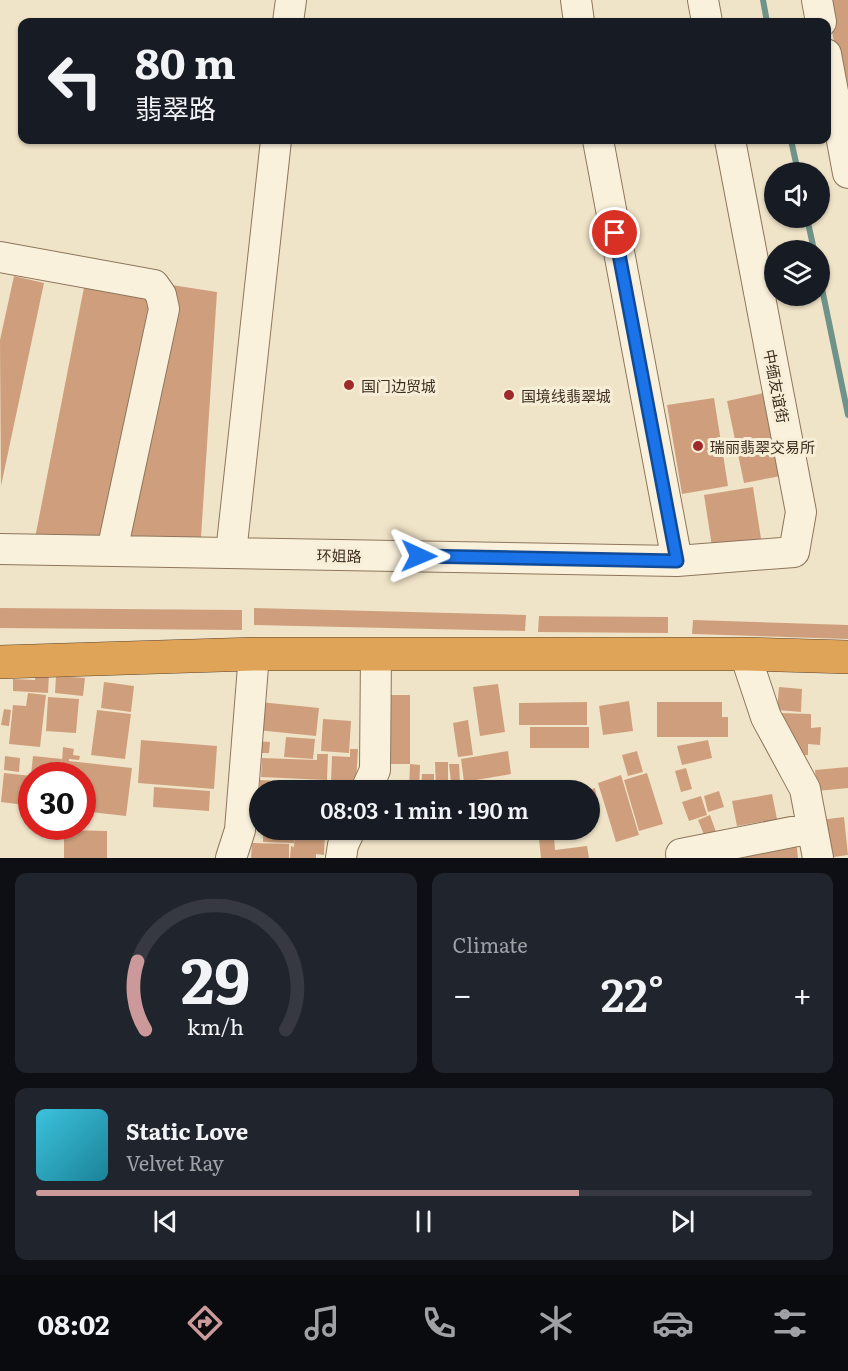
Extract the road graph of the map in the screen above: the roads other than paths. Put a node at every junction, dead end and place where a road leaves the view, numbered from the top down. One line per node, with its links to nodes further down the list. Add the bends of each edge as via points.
1 (291, 0): 5 (street)
2 (576, 0): 6 (street)
3 (703, 0): 7 (street)
4 (817, 0): 8 (street)
5 (289, 18)
6 (578, 18)
7 (707, 18)
8 (820, 18)
9 (831, 69): 10 (street)
10 (842, 103): 14 (street)
11 (276, 144): 18 (street)
12 (599, 144): 19 (street)
13 (731, 144): 19 (street, 中缅友谊街, via 801,512 794,552)
14 (848, 173)
15 (0, 257): 17 (street, via 154,285 161,295 164,309)
16 (0, 549): 17 (street, 环姐路)
17 (112, 551): 18 (street, 环姐路)
18 (231, 553): 19 (street, 环姐路)
19 (677, 561)
20 (254, 654): 21 (highway); 24 (highway); 29 (street, via 240,830)
21 (376, 654): 22 (highway); 25 (street, via 375,770)
22 (745, 654): 23 (highway); 26 (street, via 766,717 806,789)
23 (848, 657)
24 (0, 662)
25 (370, 780)
26 (812, 828): 28 (street); 31 (street)
27 (345, 840): 30 (street)
28 (681, 854)
29 (231, 858)
30 (341, 858)
31 (818, 858)

